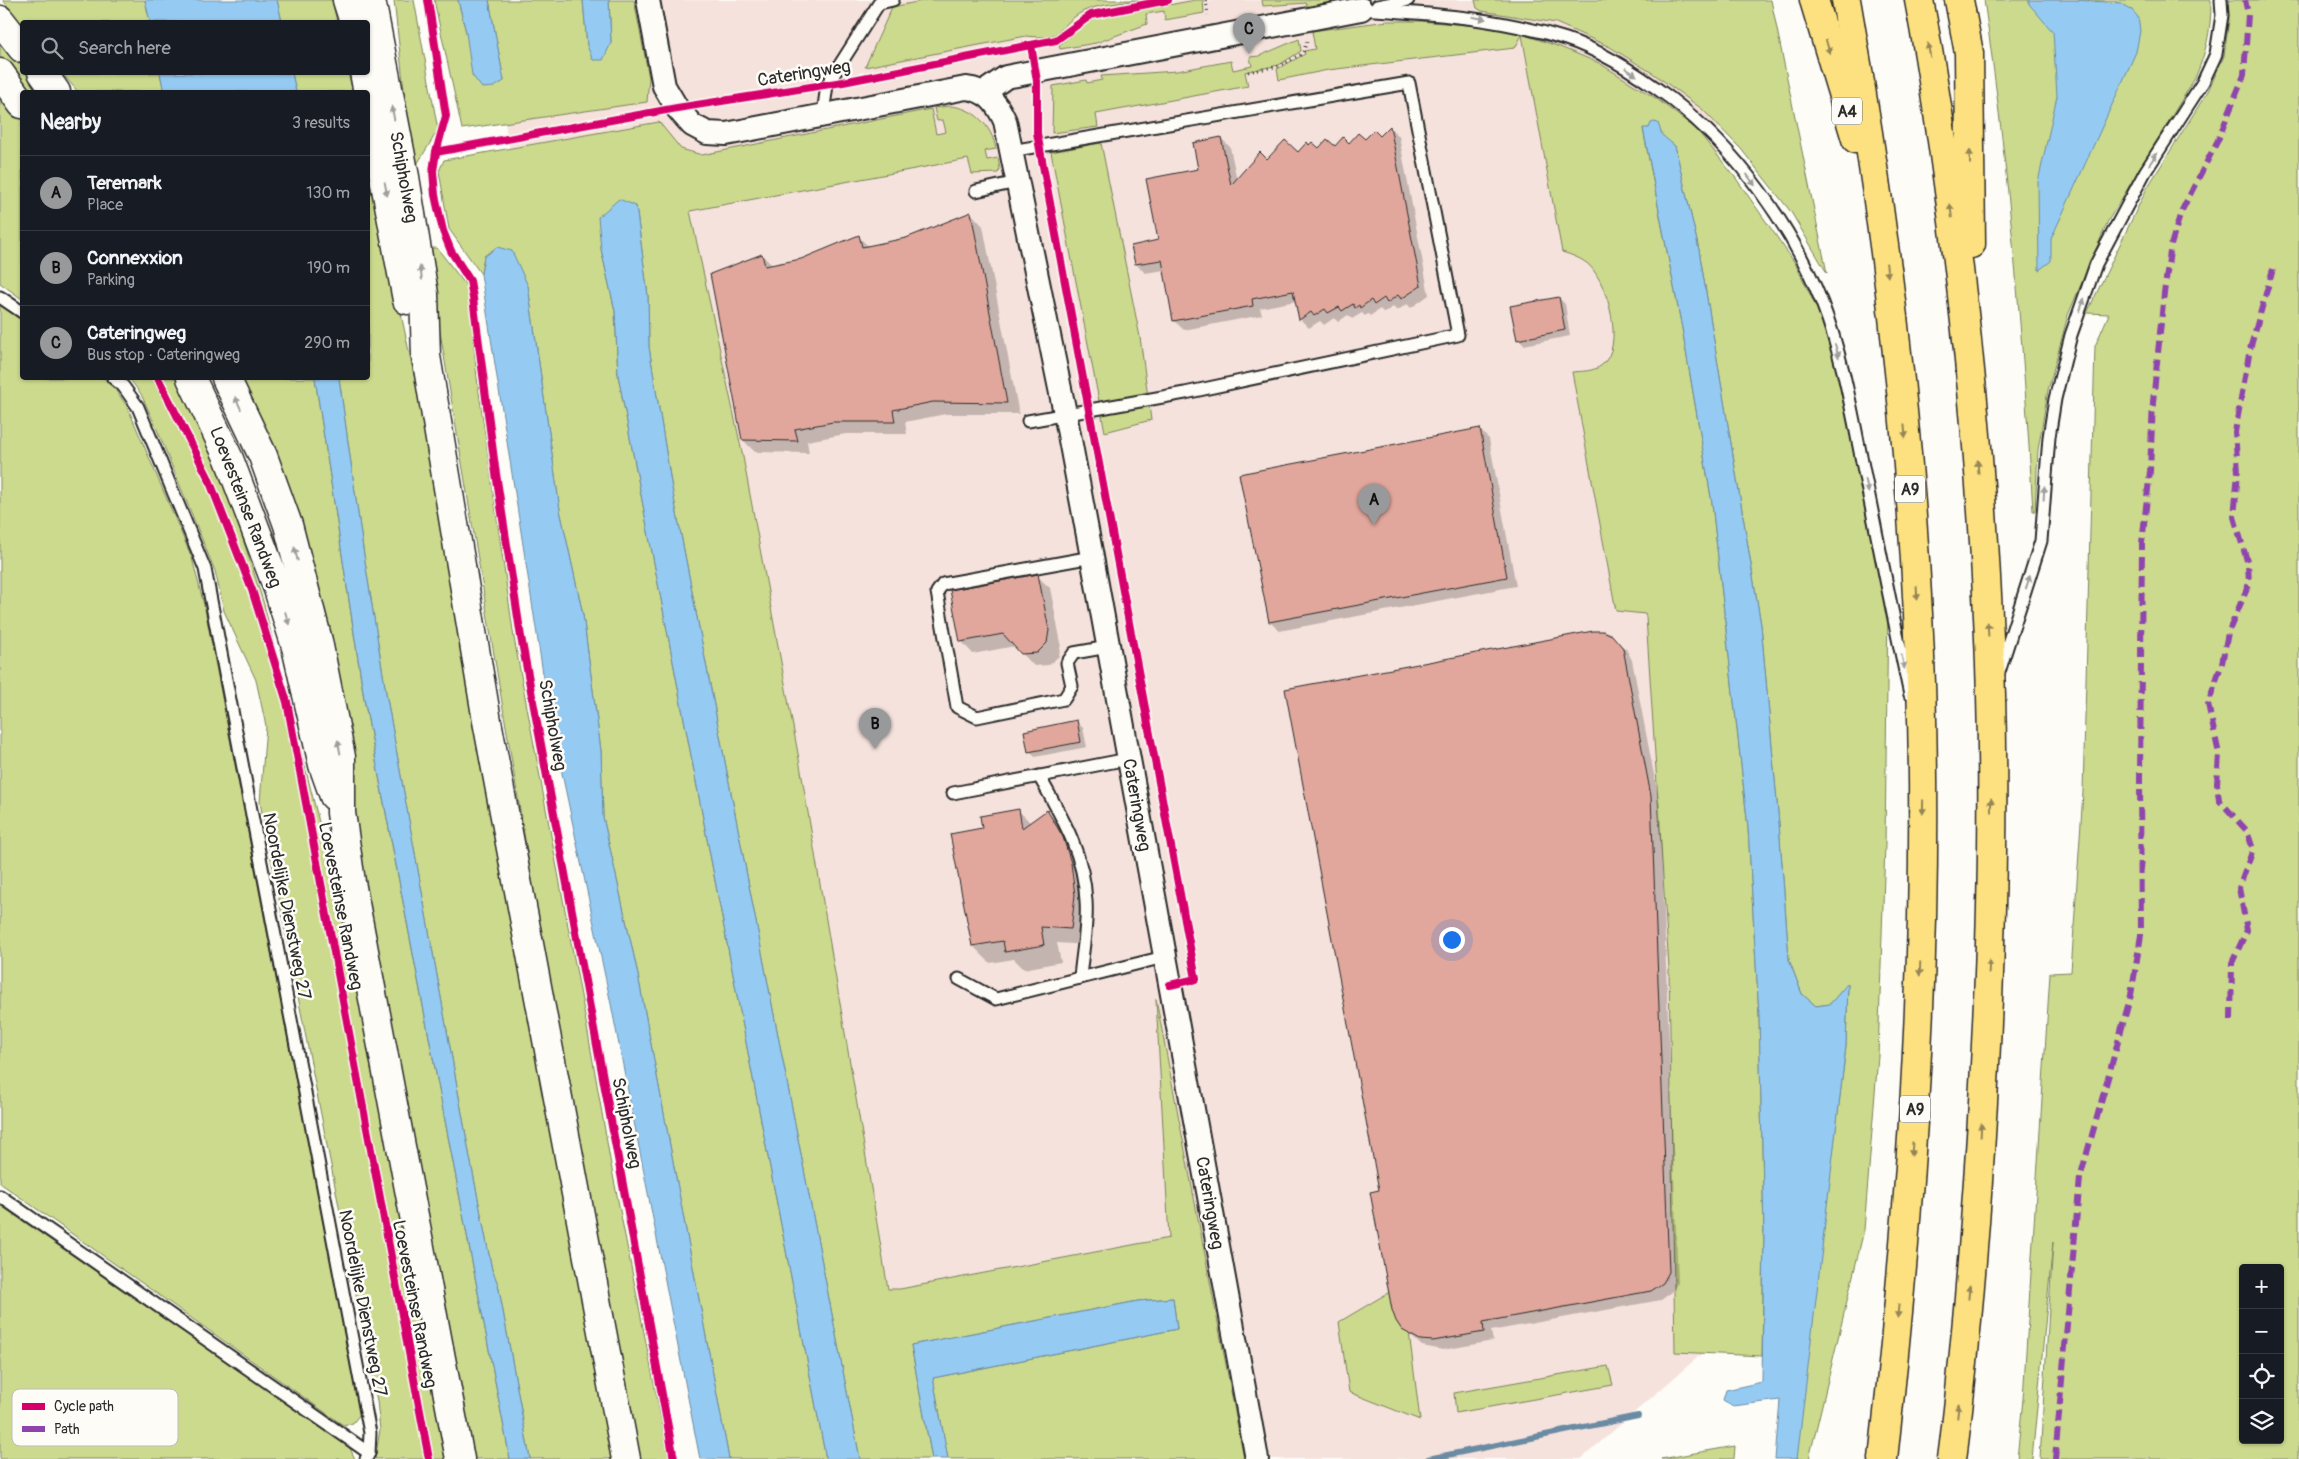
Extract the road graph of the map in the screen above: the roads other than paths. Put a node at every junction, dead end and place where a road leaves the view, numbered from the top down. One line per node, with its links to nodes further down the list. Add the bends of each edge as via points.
1 (348, 0): 14 (main road)
2 (371, 0): 31 (main road, Schipholweg, one-way to 2, via 424,294)
3 (648, 0): 24 (street, via 664,86 692,126 707,133 726,134)
4 (894, 0): 11 (lane, Cateringweg)
5 (1408, 0): 12 (lane)
6 (1814, 0): 28 (highway, A4, one-way to 28)
7 (1846, 0): 28 (highway, A9, via 1864,98)
8 (1919, 0): 35 (highway, one-way to 8, via 1949,193)
9 (1959, 0): 35 (highway, one-way to 9, via 1969,54)
10 (2221, 0): 40 (lane, one-way to 10, via 2041,541 2050,427 2071,335 2096,264 2145,172 2213,61 2222,15)
11 (881, 1): 24 (lane, Cateringweg, via 827,84)
12 (1360, 5): 21 (street, via 1006,77); 41 (lane, A9, one-way to 41, via 1459,15 1525,27 1569,40 1617,63 1665,95 1710,132 1748,175 1781,222 1806,266 1834,340 1847,386)
13 (0, 20): 15 (main road)
14 (353, 20)
15 (20, 45)
16 (0, 73): 22 (main road)
17 (44, 75): 19 (main road)
18 (365, 75): 20 (main road, Schipholweg, one-way to 20)
19 (55, 90)
20 (367, 90)
21 (983, 93): 24 (street, via 959,89); 25 (street, Cateringweg, via 1000,110)
22 (20, 101)
23 (370, 105): 31 (main road, Schipholweg, one-way to 31, via 405,295)
24 (823, 114)
25 (1010, 151): 26 (street, Cateringweg); 36 (lane, via 1409,83 1458,335 1185,393)
26 (1017, 182): 27 (lane); 36 (street, Cateringweg)
27 (976, 191)
28 (1881, 222): 41 (highway, A9, one-way to 41, via 1912,511)
29 (0, 296): 30 (lane)
30 (20, 311)
31 (426, 356): 52 (main road, Schipholweg, via 487,722)
32 (116, 380): 50 (lane, Noordelijke Dienstweg 27, via 138,407 205,569 370,1433)
33 (193, 380): 45 (main road, Loevesteinse Randweg, one-way to 45, via 229,458 278,589 296,647 323,765)
34 (227, 380): 45 (main road, Loevesteinse Randweg, one-way to 34, via 341,757 318,641 288,525 263,456)
35 (1972, 381): 40 (highway, one-way to 35, via 1984,537)
36 (1065, 413): 37 (lane); 38 (street, Cateringweg)
37 (1028, 421)
38 (1092, 557): 39 (street, Cateringweg); 39 (lane, via 943,584 937,592 957,707 977,717 1064,699 1072,686 1067,663 1074,653)
39 (1108, 647): 42 (street, Cateringweg)
40 (1991, 695): 55 (highway, one-way to 40, via 1976,1219 1984,1076 1990,952)
41 (1923, 758): 54 (highway, A9, one-way to 54, via 1916,1099)
42 (1128, 759): 43 (lane); 46 (street, Cateringweg)
43 (1040, 776): 44 (lane); 47 (lane, via 1070,832 1082,866 1086,902)
44 (953, 793)
45 (341, 813): 51 (main road, Loevesteinse Randweg)
46 (1164, 957): 47 (lane); 53 (street, Cateringweg)
47 (1080, 978): 48 (lane, via 996,999)
48 (959, 979)
49 (0, 1196): 50 (lane)
50 (367, 1456)
51 (460, 1459)
52 (626, 1459)
53 (1257, 1459)
54 (1883, 1459)
55 (1952, 1459)

